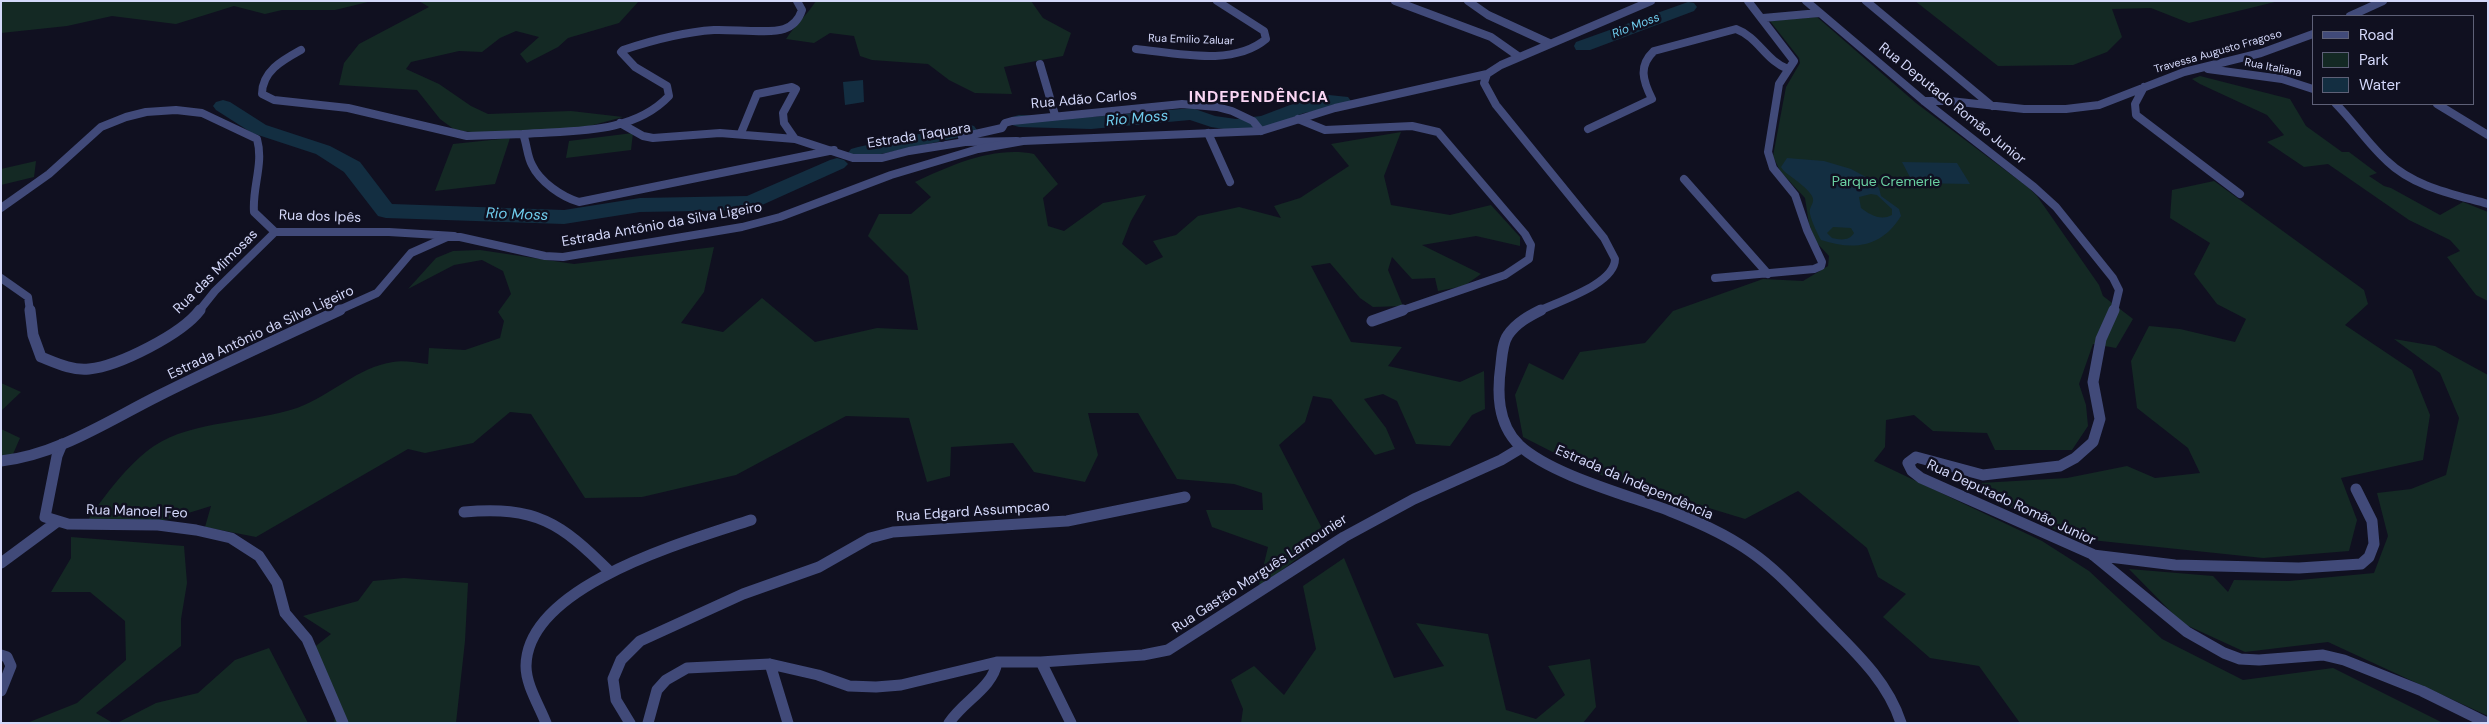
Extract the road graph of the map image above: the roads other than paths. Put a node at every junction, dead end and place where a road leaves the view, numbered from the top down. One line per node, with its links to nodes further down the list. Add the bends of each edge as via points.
1 (797, 1): 30 (street, via 802,10 800,16 782,30 714,30 660,38 623,50 622,56 630,63 667,86 669,96 652,112)
2 (1218, 1): 15 (street, Rua Emilio Zaluar, via 1264,32 1266,39 1261,47 1231,54)
3 (1395, 1): 17 (street, via 1485,34)
4 (1468, 1): 14 (street)
5 (1651, 1): 14 (street)
6 (1748, 1): 12 (street)
7 (1806, 1): 10 (street, Rua Deputado Romão Junior)
8 (1866, 1): 27 (street)
9 (2384, 1): 11 (street)
10 (1819, 13): 12 (street); 24 (street, Rua Deputado Romão Junior)
11 (2352, 15)
12 (1763, 18): 20 (street, via 1794,61)
13 (2312, 34): 19 (street, Travessa Augusto Fragoso, via 2261,53)
14 (1549, 44): 17 (street)
15 (1136, 49)
16 (301, 50): 34 (street, via 279,63 267,75 260,87 262,94 274,100 348,108 467,136)
17 (1518, 56): 21 (street)
18 (1040, 64): 28 (street)
19 (2200, 68): 22 (street, Travessa Augusto Fragoso); 23 (street, Rua Italiana, via 2282,79)
20 (1788, 69): 31 (street, via 1776,63 1746,33 1736,30 1668,47 1649,55 1642,66 1652,99); 48 (street, via 1779,84 1768,152 1773,168 1795,195 1806,230 1822,262 1814,270)
21 (1487, 74): 29 (street, Estrada Antônio da Silva Ligeiro); 53 (street, Estrada da Independência, via 1484,83 1496,105 1604,238 1613,251 1615,261 1613,271 1601,281 1534,313 1508,334 1500,365 1500,408 1503,422)
22 (2144, 87): 27 (street, Travessa Augusto Fragoso, via 2099,105 2046,110); 43 (street, via 2136,99 2136,115)
23 (2312, 88)
24 (1924, 101): 27 (street, Travessa Augusto Fragoso); 60 (street, Rua Deputado Romão Junior, via 2056,207 2119,290 2117,304 2101,339 2093,382 2100,419 2093,442 2075,458 2060,466 1983,475 1916,457 1911,459 1909,467 1921,478)
25 (2337, 105): 44 (street, via 2389,163 2404,175)
26 (2439, 105): 36 (street)
27 (1992, 107)
28 (1055, 115): 32 (street, Rua Adão Carlos, via 1182,104 1217,107 1253,120); 40 (street, Rua Adão Carlos, via 1012,120 1002,128 915,146)
29 (1298, 119): 32 (street, Estrada Antônio da Silva Ligeiro); 51 (street, via 1325,130 1412,126 1438,132 1531,245 1529,259 1505,275)
30 (620, 123): 34 (street); 35 (street, Estrada Taquara, via 653,138)
31 (1588, 129)
32 (1261, 131): 33 (street, Estrada Antônio da Silva Ligeiro)
33 (1208, 133): 38 (street, Estrada Antônio da Silva Ligeiro); 42 (street)
34 (523, 134): 39 (street, via 529,146 532,166 570,200 578,202)
35 (741, 134): 37 (street, Estrada Taquara); 37 (street, via 756,94 792,87 796,89 784,113 784,123)
36 (2488, 135)
37 (795, 139): 39 (street, Estrada Taquara)
38 (1023, 141): 40 (street, Estrada Taquara, via 965,142); 47 (street, Estrada Antônio da Silva Ligeiro, via 949,156 780,217 742,227 563,257)
39 (834, 150): 40 (street, Estrada Taquara, via 853,158 866,159)
40 (909, 151)
41 (1684, 180): 48 (street)
42 (1230, 182)
43 (2240, 194)
44 (2488, 204)
45 (1, 208): 46 (street, Rua dos Ipês, via 49,174 101,127 146,112 176,110 202,114 257,139 262,152 253,189 254,212)
46 (275, 232): 47 (street, Rua dos Ipês, via 389,232); 49 (street, Rua das Mimosas, via 215,291 195,317 166,338 126,358 89,369 67,367 41,357 33,335 28,297)
47 (460, 237): 52 (street, Estrada Antônio da Silva Ligeiro, via 446,237 411,253 377,293 231,360)
48 (1768, 274): 50 (street)
49 (1, 278)
50 (1715, 278)
51 (1372, 321)
52 (62, 444): 54 (street, Estrada Antônio da Silva Ligeiro); 59 (street, via 45,516)
53 (1521, 448): 65 (street, Rua Gastão Marguês Lamounier, via 1414,499 1344,537 1168,650 1143,655); 75 (street, Estrada da Independência, via 1567,473 1692,520 1756,555 1855,650 1892,701)
54 (1, 462)
55 (2356, 489): 60 (street, via 2372,521 2374,544 2369,557 2361,564 2299,568 2184,565)
56 (1185, 497): 70 (street, Rua Edgard Assumpcao, via 1067,521 912,529 870,538 819,567 743,594 640,641 629,650 614,674 612,695)
57 (464, 512): 62 (street, via 506,510 546,521 582,543)
58 (751, 520): 62 (street)
59 (58, 521): 61 (street); 68 (street, Rua Manoel Feo, via 85,526 158,525 196,530 231,538 259,556 277,583 286,614 306,639)
60 (2092, 554): 76 (street, Rua Deputado Romão Junior, via 2187,632 2224,654 2259,660 2323,655 2344,660 2422,691)
61 (1, 563)
62 (610, 572): 69 (street, via 579,589 532,634 526,666)
63 (1, 655): 67 (street, via 7,657 11,666)
64 (998, 662): 65 (street, Rua Gastão Marguês Lamounier); 66 (street, Rua Gastão Marguês Lamounier, via 876,688 849,686); 73 (street, via 994,677 953,714)
65 (1042, 662): 74 (street)
66 (770, 664): 71 (street, Rua Gastão Marguês Lamounier, via 687,668 666,680 657,690); 72 (street)
67 (1, 690)
68 (344, 723)
69 (546, 723)
70 (630, 723)
71 (648, 723)
72 (788, 723)
73 (949, 723)
74 (1071, 723)
75 (1901, 723)
76 (2487, 723)

